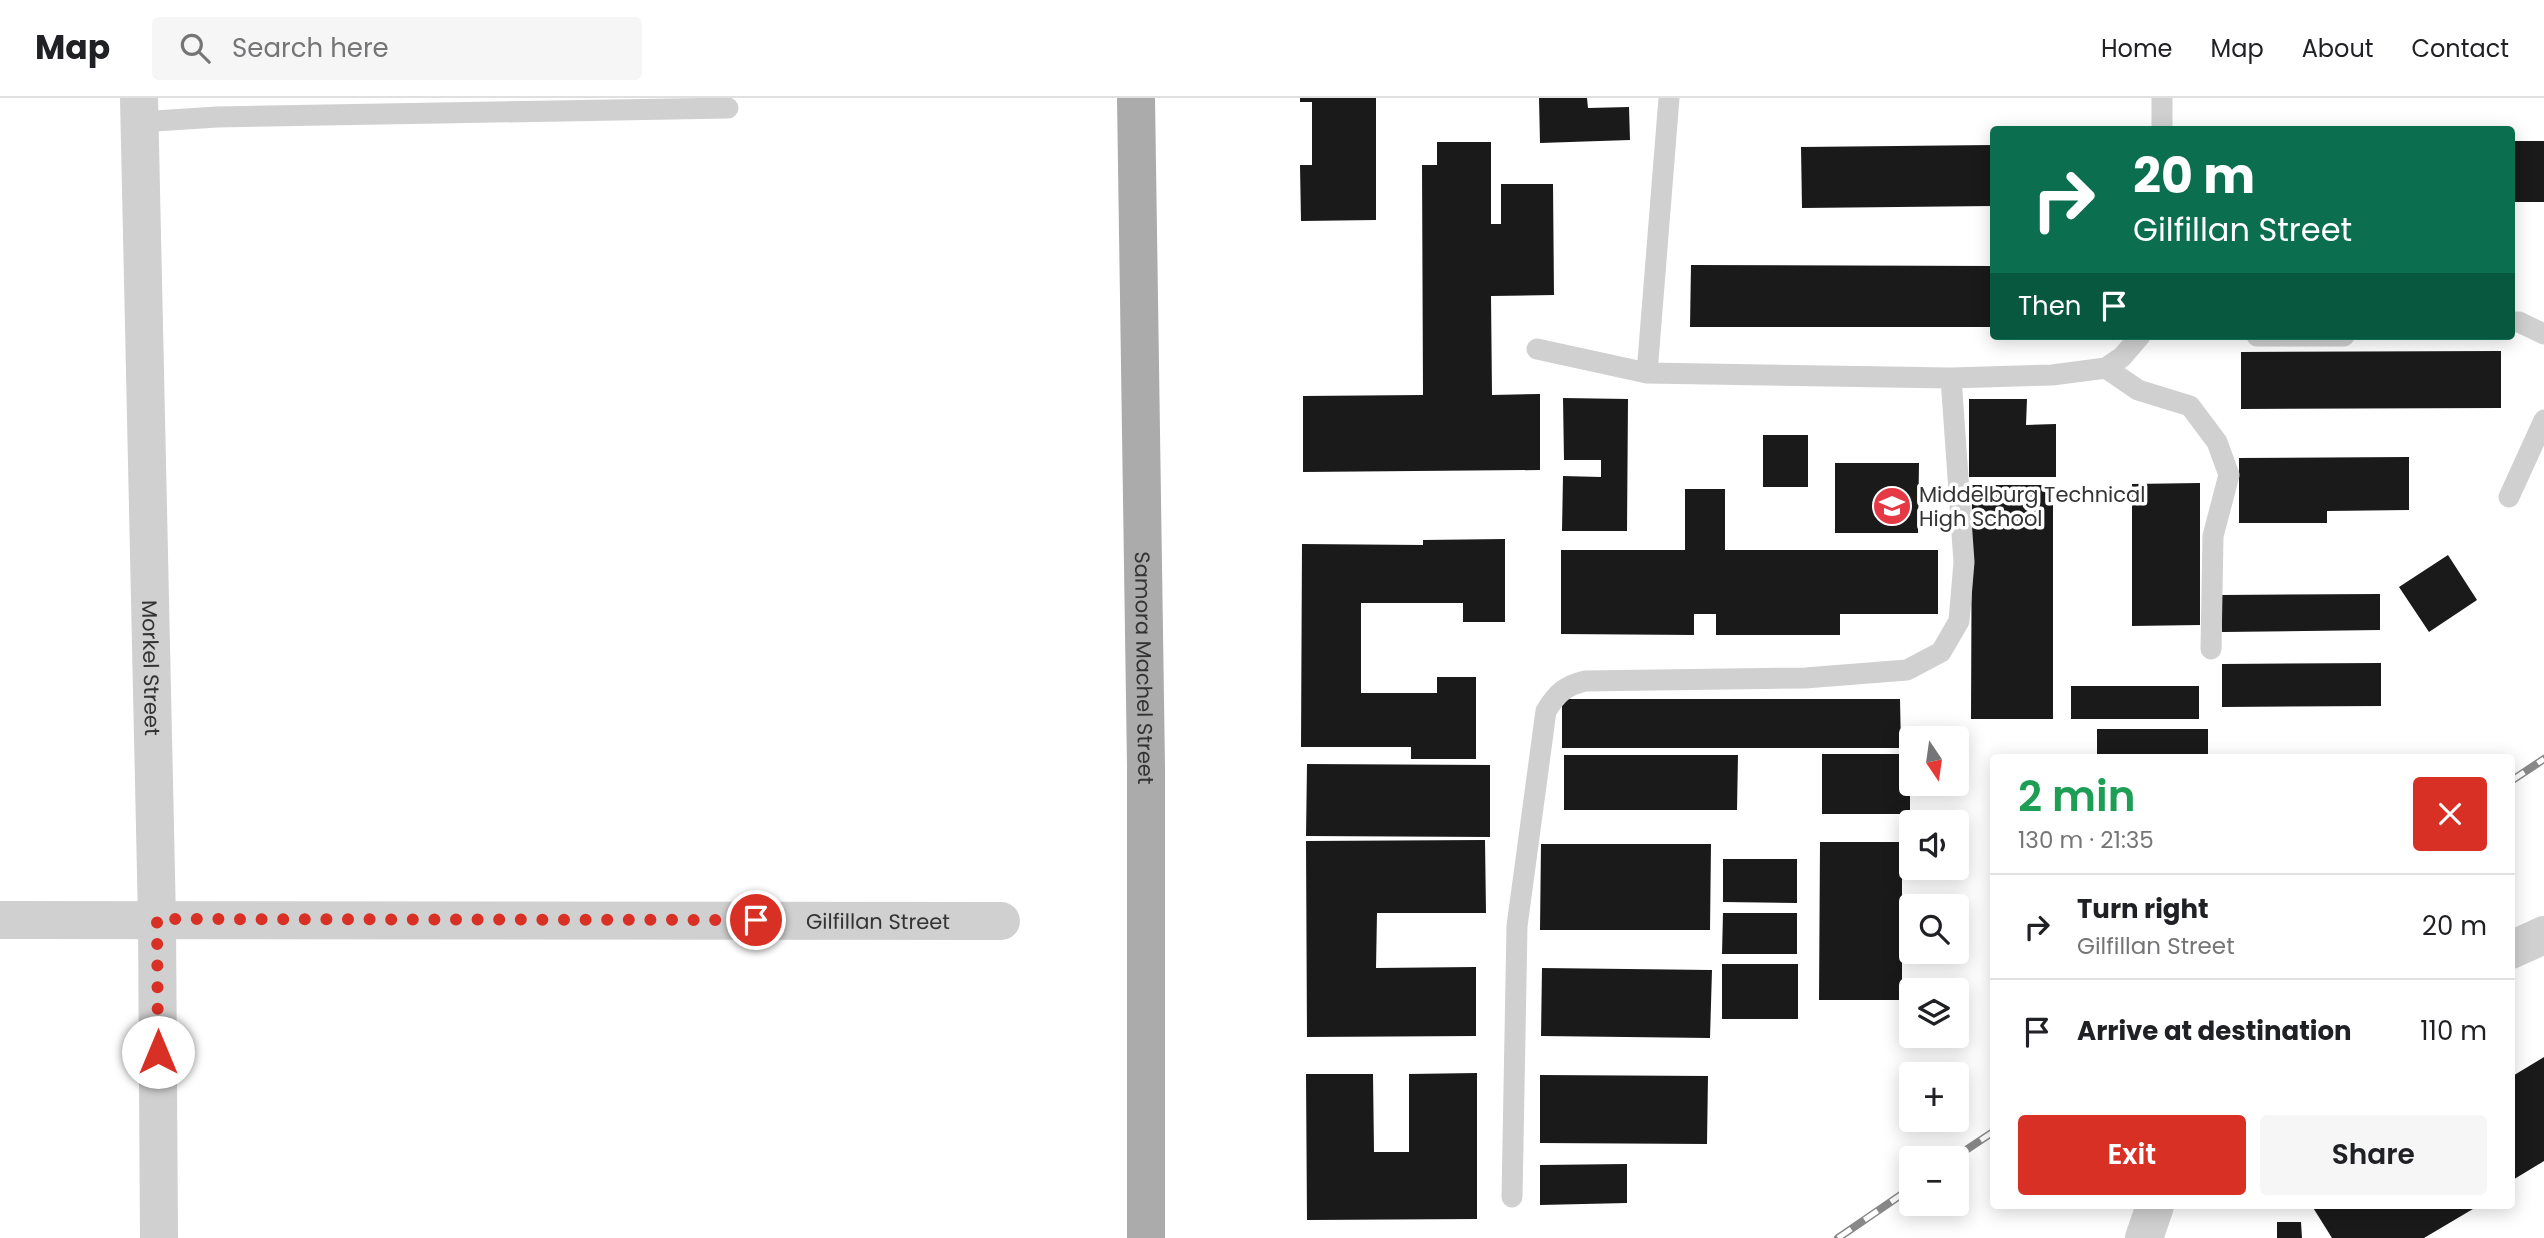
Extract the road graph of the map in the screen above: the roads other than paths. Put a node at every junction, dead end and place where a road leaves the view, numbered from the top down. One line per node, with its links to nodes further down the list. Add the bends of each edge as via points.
1 (1136, 98): 25 (main road, Samora Machel Street, via 1146,766)
2 (1669, 98): 12 (lane)
3 (2162, 98): 6 (lane)
4 (728, 108): 5 (lane, via 231,117)
5 (139, 110): 17 (street, Morkel Street)
6 (2162, 126)
7 (2515, 322): 8 (lane)
8 (2544, 334)
9 (2137, 340): 11 (lane)
10 (1537, 349): 12 (lane)
11 (2106, 368): 13 (lane, via 2052,375); 16 (lane, via 2138,390 2190,406 2217,442 2229,475 2213,536)
12 (1647, 373): 13 (lane)
13 (1951, 378): 22 (lane, via 1964,562 1959,621 1941,652 1907,670 1805,678 1585,681 1567,685 1546,711 1517,926)
14 (2544, 420): 15 (lane)
15 (2509, 497)
16 (2211, 649)
17 (157, 919): 18 (street, Gilfillan Street); 19 (street, Gilfillan Street); 24 (street, Morkel Street)
18 (0, 920)
19 (1001, 921)
20 (2544, 934): 21 (street)
21 (2515, 948)
22 (1512, 1197)
23 (2154, 1209): 26 (street)
24 (159, 1238)
25 (1146, 1238)
26 (2144, 1238)

